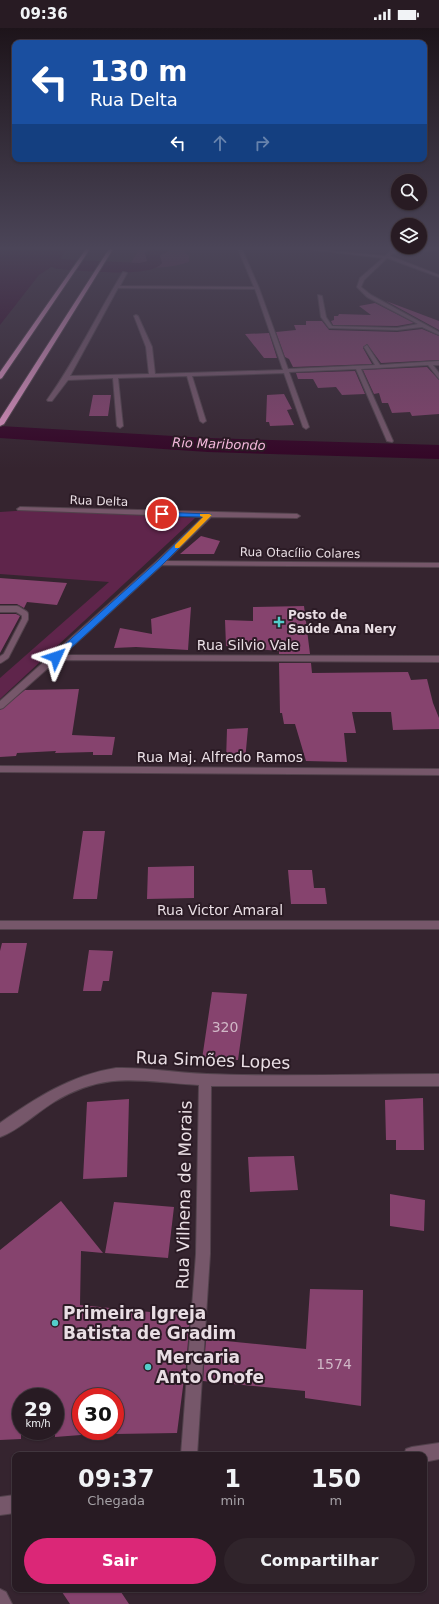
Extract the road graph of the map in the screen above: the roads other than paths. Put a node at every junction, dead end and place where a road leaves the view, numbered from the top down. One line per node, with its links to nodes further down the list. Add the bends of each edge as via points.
1 (38, 323): 19 (highway)
2 (64, 323): 23 (highway)
3 (96, 323): 21 (street)
4 (139, 323): 17 (street, via 149,346)
5 (269, 323): 15 (street)
6 (325, 323): 8 (street, via 331,327 397,329)
7 (419, 323): 8 (street)
8 (424, 325): 9 (street)
9 (439, 334)
10 (367, 347): 13 (street)
11 (439, 363): 12 (street)
12 (430, 364): 13 (street); 20 (street)
13 (379, 367): 14 (street)
14 (358, 368): 15 (street); 27 (street)
15 (286, 371): 16 (street); 26 (street)
16 (189, 373): 17 (street); 24 (street)
17 (152, 375): 18 (street)
18 (115, 376): 21 (street); 25 (street)
19 (0, 377)
20 (439, 377)
21 (66, 378): 22 (street)
22 (50, 400)
23 (2, 421)
24 (203, 421)
25 (120, 426)
26 (306, 428)
27 (390, 441)
28 (20, 509): 29 (street, Rua Delta)
29 (209, 515): 30 (street, Rua Delta); 31 (street)
30 (297, 516)
31 (160, 563): 32 (street, Rua Otacílio Colares); 34 (street)
32 (439, 565)
33 (0, 609): 36 (lane, via 17,609 25,614 25,619 6,656)
34 (56, 657): 35 (street, Rua Silvio Vale); 37 (street)
35 (439, 659)
36 (0, 660)
37 (0, 706)
38 (0, 769): 39 (street, Rua Maj. Alfredo Ramos)
39 (439, 772)
40 (0, 925): 41 (street, Rua Victor Amaral)
41 (439, 925)
42 (205, 1080): 43 (street, Rua Simões Lopes); 44 (street, Rua Simões Lopes, via 132,1073 103,1076 77,1084); 46 (street, Rua Vilhena de Morais, via 203,1254)
43 (439, 1080)
44 (0, 1131)
45 (439, 1450): 47 (street)
46 (189, 1452)
47 (427, 1452)
48 (12, 1504): 49 (street)
49 (0, 1506)
50 (0, 1598): 51 (street)
51 (3, 1604)

